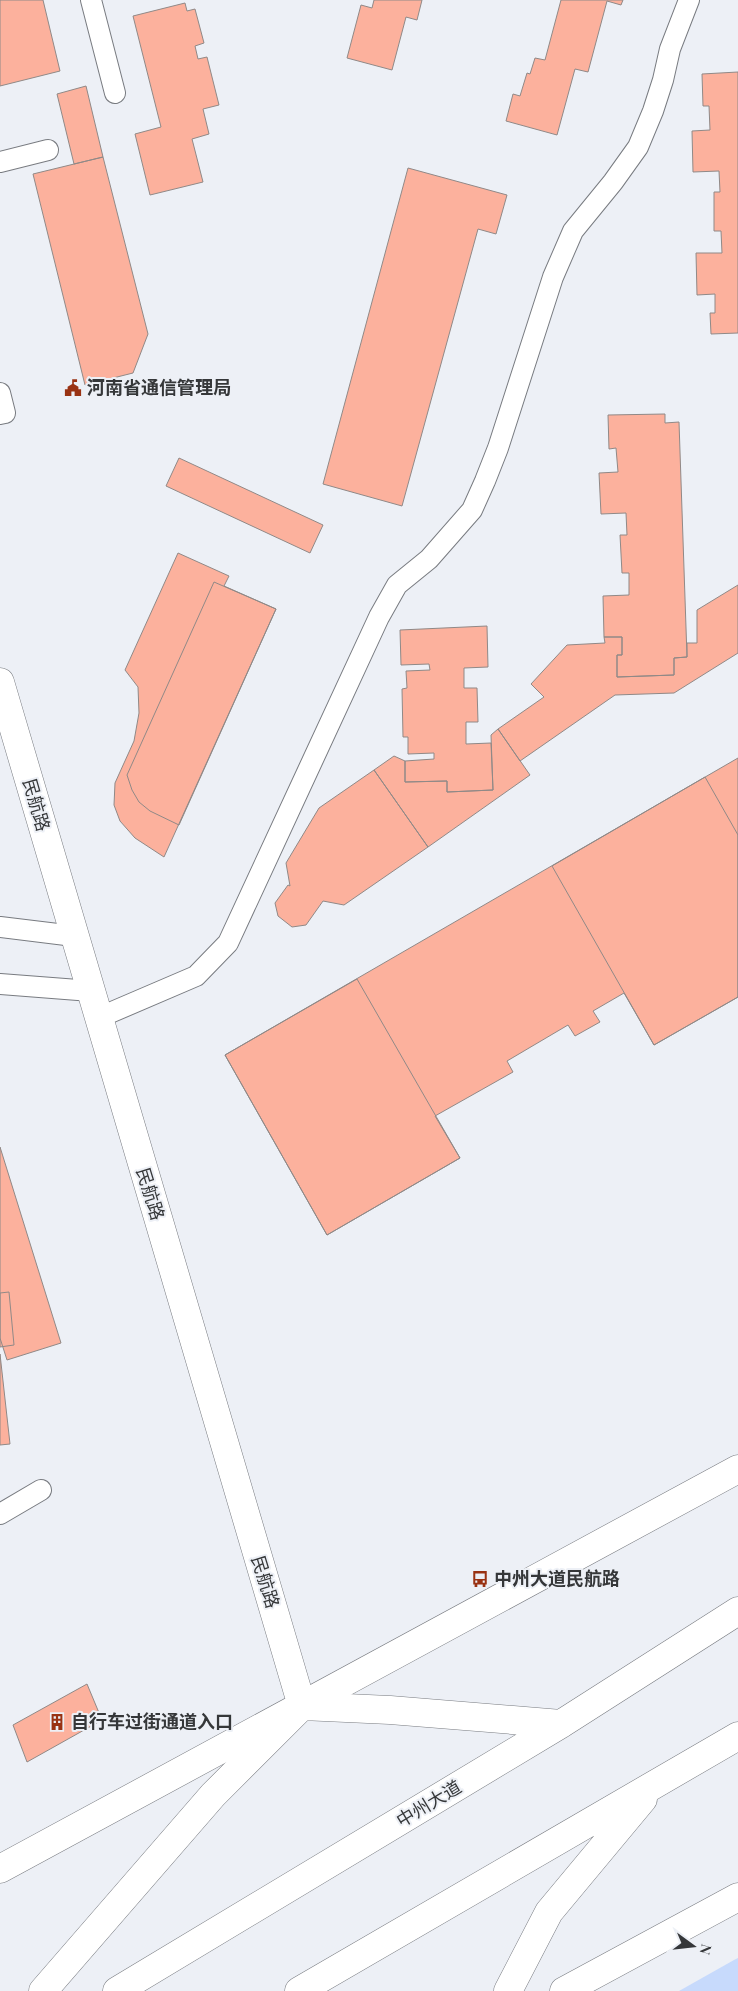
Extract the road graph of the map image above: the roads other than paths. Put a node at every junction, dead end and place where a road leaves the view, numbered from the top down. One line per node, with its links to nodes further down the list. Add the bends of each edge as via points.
1 (91, 0): 3 (lane)
2 (689, 0): 13 (lane, via 670,49 653,111 638,146 573,231 553,277 498,448 472,510 428,559 398,585 379,617 228,943 196,976)
3 (115, 93)
4 (48, 150): 5 (lane)
5 (0, 162)
6 (0, 393): 7 (lane, via 5,413)
7 (0, 414)
8 (0, 682): 10 (main road, 民航路)
9 (0, 926): 10 (lane)
10 (74, 936): 12 (main road, 民航路)
11 (0, 984): 12 (lane)
12 (91, 991): 13 (main road, 民航路)
13 (98, 1018): 18 (main road, 民航路)
14 (738, 1469): 18 (main road)
15 (41, 1490): 16 (lane)
16 (0, 1514)
17 (738, 1611): 19 (main road, 中州大道)
18 (302, 1706): 19 (main road); 22 (main road); 24 (main road, via 214,1795)
19 (561, 1724): 25 (main road, 中州大道)
20 (738, 1736): 21 (main road)
21 (656, 1784): 26 (main road); 27 (main road, via 549,1912)
22 (0, 1869)
23 (738, 1897): 28 (main road)
24 (43, 1991)
25 (117, 1991)
26 (299, 1991)
27 (508, 1991)
28 (564, 1991)

